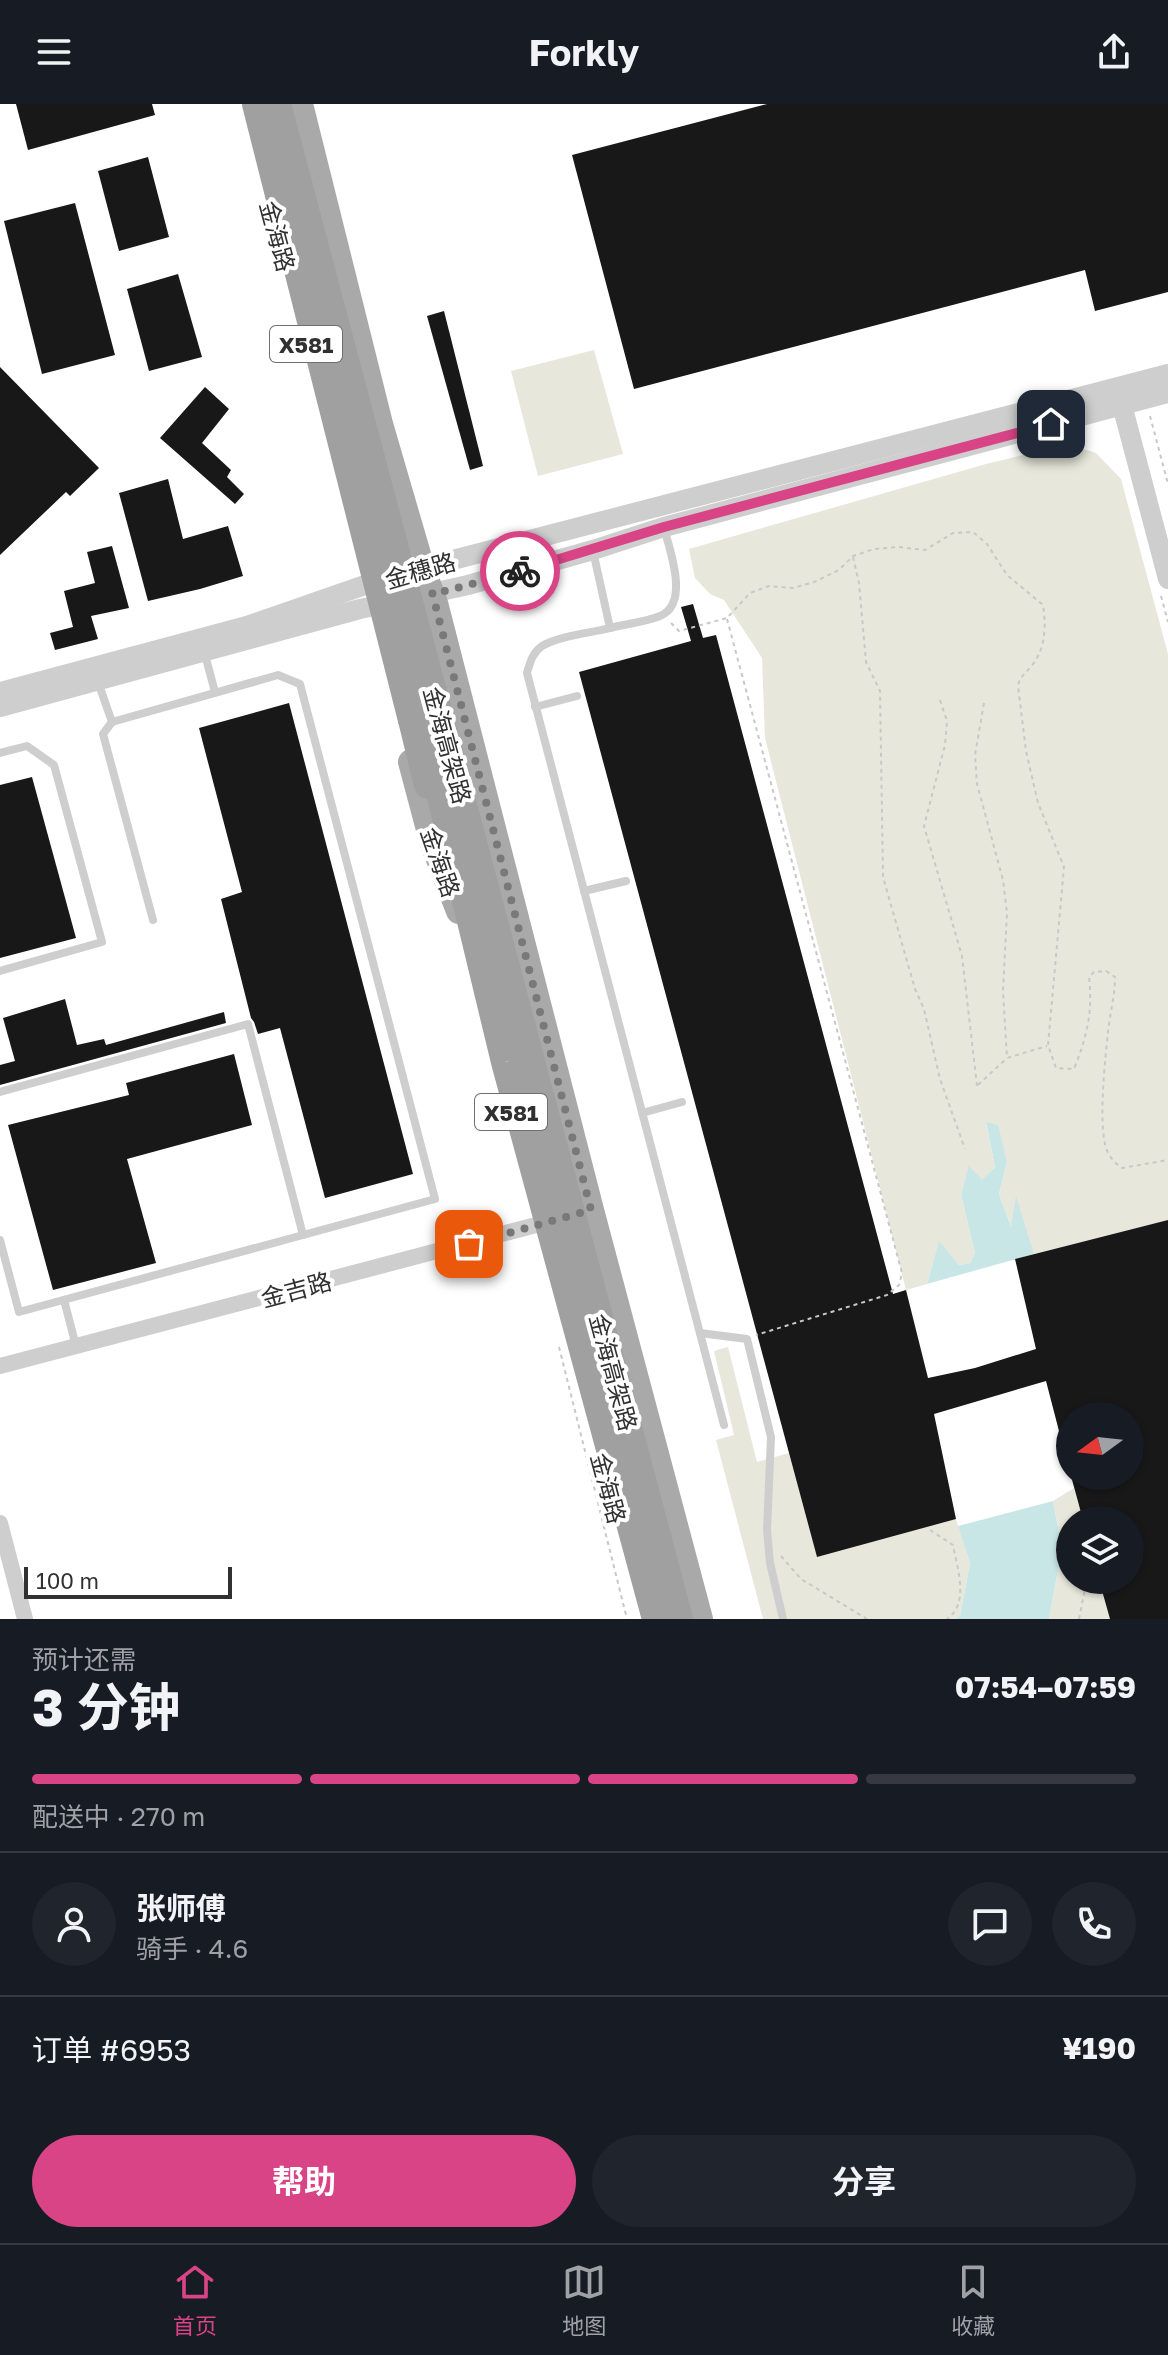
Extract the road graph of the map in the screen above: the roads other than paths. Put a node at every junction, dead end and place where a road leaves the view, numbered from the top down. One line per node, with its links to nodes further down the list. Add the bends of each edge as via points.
1 (243, 104): 13 (main road, 金海路 / X581)
2 (258, 104): 26 (highway, bridge); 44 (highway, 金海高架路, bridge, via 409,661 505,1062)
3 (277, 104): 45 (highway, 金海高架路, bridge)
4 (300, 104): 12 (main road, X581, via 380,424)
5 (1168, 374): 7 (street, 金穗路)
6 (1168, 393): 7 (street, 金穗路)
7 (1131, 398): 8 (street, 金穗路); 9 (street); 11 (street); 12 (street, 金穗路)
8 (664, 527): 10 (street, 金穗路); 14 (lane, via 677,579 672,606 663,615)
9 (1168, 528)
10 (593, 550): 12 (street, 金穗路, via 446,591); 14 (lane)
11 (1168, 579)
12 (427, 580): 13 (street, 金穗路); 32 (main road, X581)
13 (367, 596): 15 (street, 金穗路); 26 (main road, 金海路 / X581, via 432,841)
14 (610, 628): 21 (lane, via 541,647 527,673)
15 (203, 645): 16 (street, 金穗路); 17 (street, 金穗路); 18 (lane)
16 (98, 681): 20 (street, 金穗路); 22 (lane)
17 (0, 692)
18 (215, 692): 22 (lane); 34 (lane, via 278,675 300,684 435,1199)
19 (577, 696): 21 (lane)
20 (0, 707)
21 (535, 707): 25 (lane)
22 (112, 722): 27 (lane, via 103,734)
23 (0, 753): 28 (lane, via 27,746 54,765 102,942)
24 (626, 881): 25 (lane)
25 (584, 891): 31 (lane)
26 (458, 911): 33 (main road, 金海路 / X581)
27 (153, 920)
28 (0, 971)
29 (0, 1092): 34 (lane, via 248,1024)
30 (682, 1102): 31 (lane)
31 (642, 1113): 37 (lane)
32 (591, 1210): 33 (street, 金吉路); 46 (main road, X581)
33 (540, 1224): 38 (street, 金吉路); 43 (main road, 金海路 / X581)
34 (303, 1235): 36 (lane)
35 (0, 1240): 36 (lane, via 19,1312)
36 (64, 1300): 38 (lane)
37 (700, 1333): 40 (lane); 47 (lane, via 747,1339 771,1437 767,1530)
38 (76, 1346): 39 (street, 金吉路)
39 (0, 1366)
40 (724, 1425)
41 (0, 1523): 42 (street)
42 (25, 1619)
43 (644, 1619)
44 (656, 1619)
45 (679, 1619)
46 (700, 1619)
47 (783, 1619)

